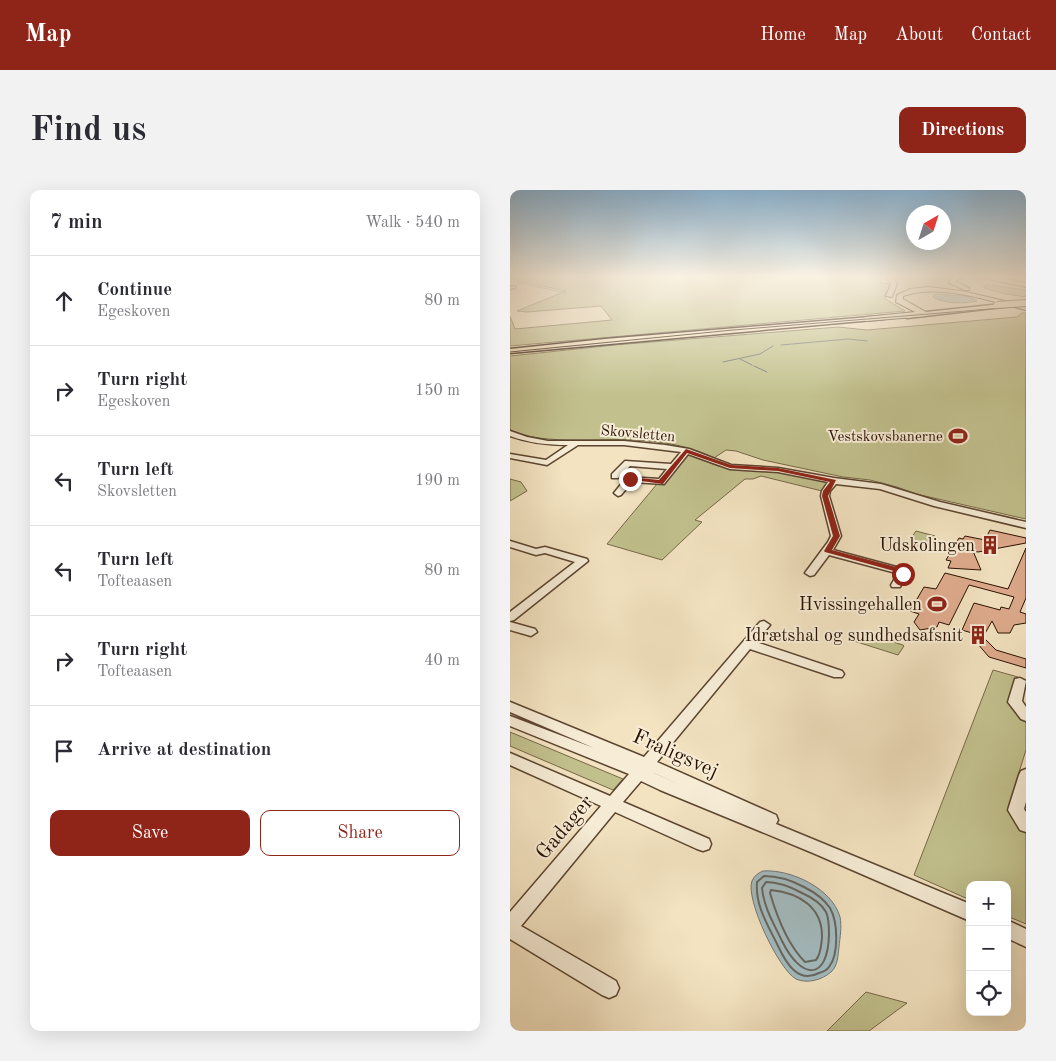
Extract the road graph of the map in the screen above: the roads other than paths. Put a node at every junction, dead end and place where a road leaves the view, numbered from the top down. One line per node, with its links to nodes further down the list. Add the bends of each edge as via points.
1 (883, 316): 4 (main road)
2 (890, 316): 3 (highway)
3 (866, 319): 4 (main road)
4 (510, 350)
5 (510, 433): 6 (street, Skovsletten, via 540,442)
6 (576, 443): 7 (street, Skovsletten, via 638,443); 8 (street, via 547,463)
7 (686, 451): 9 (street); 11 (street, Skovsletten, via 730,467 784,470)
8 (510, 456)
9 (672, 468): 10 (street, via 628,462); 12 (street, via 660,482 630,479)
10 (616, 476)
11 (834, 481): 13 (street, Skovsletten, via 881,488); 15 (street, via 825,496 836,536)
12 (618, 493)
13 (1026, 525)
14 (510, 544): 18 (street, via 536,552 545,550 583,562)
15 (827, 551): 16 (street); 17 (street, via 900,571 902,575)
16 (810, 573)
17 (896, 585)
18 (510, 618)
19 (764, 625): 22 (street, Gadager)
20 (510, 626): 21 (street)
21 (531, 632)
22 (748, 644): 23 (street); 29 (street, Gadager)
23 (838, 674)
24 (1020, 682): 26 (street, via 1015,702)
25 (510, 707): 29 (street, Fraligsvej)
26 (1026, 716)
27 (510, 720): 29 (street, Fraligsvej, via 619,763)
28 (510, 759): 31 (street, Gadager)
29 (643, 769): 31 (street, Gadager); 34 (street, Fraligsvej, via 665,786)
30 (1026, 775): 32 (street, via 1016,810)
31 (613, 804): 33 (street, Gadager); 35 (street, Gadager)
32 (1026, 825)
33 (703, 844)
34 (966, 911)
35 (510, 925)
36 (510, 929): 39 (street)
37 (1011, 931): 38 (street)
38 (1026, 938)
39 (609, 988)

